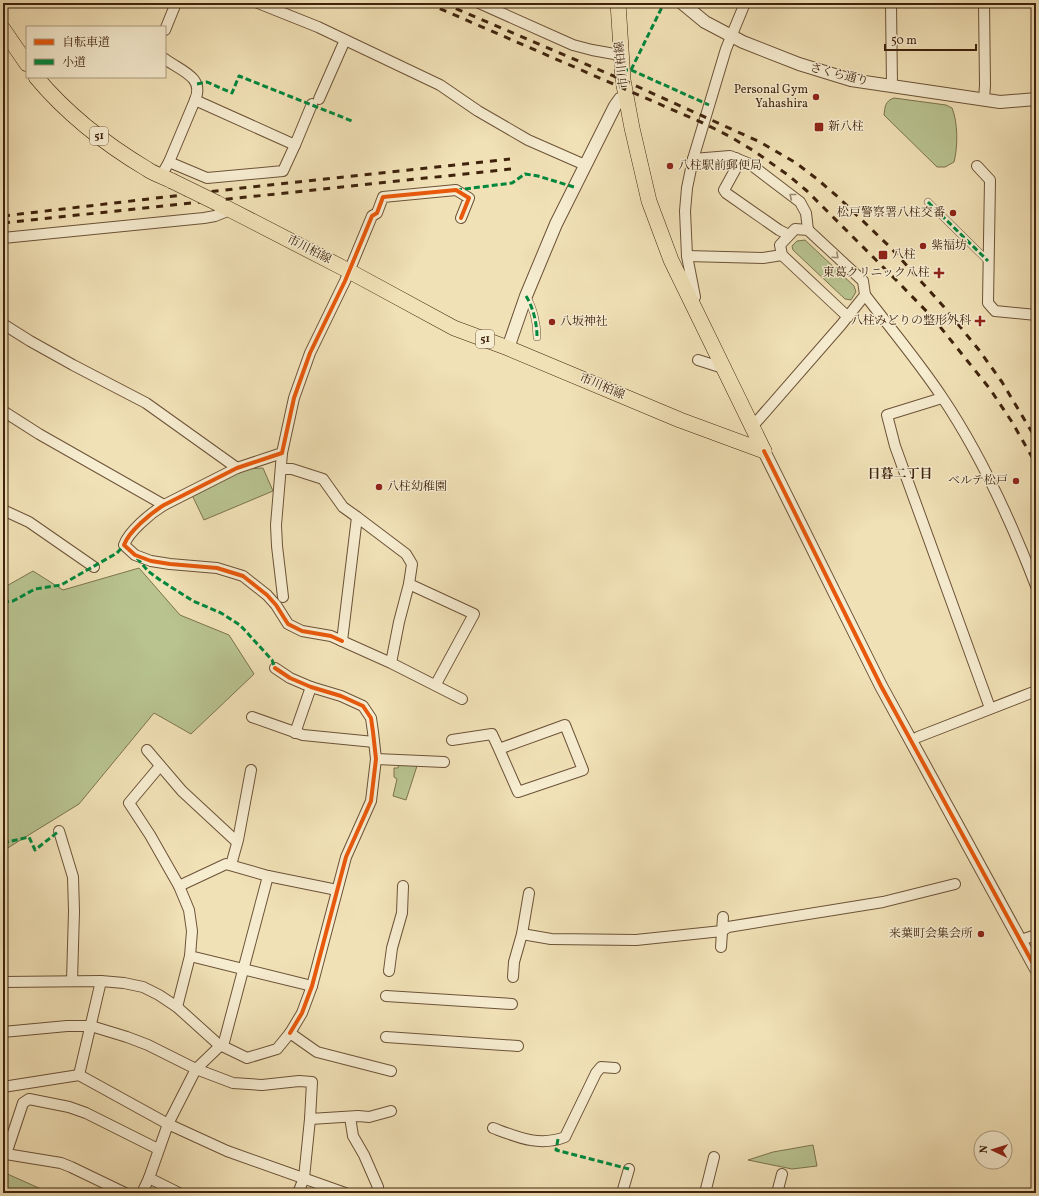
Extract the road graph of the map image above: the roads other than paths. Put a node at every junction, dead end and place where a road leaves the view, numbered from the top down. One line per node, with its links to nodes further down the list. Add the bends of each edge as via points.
1 (176, 3): 9 (street)
2 (258, 3): 12 (street)
3 (479, 3): 13 (street, via 573,45)
4 (618, 3): 13 (main road, 市川柏線)
5 (682, 3): 11 (street, さくら通り, via 705,22)
6 (745, 3): 11 (street)
7 (984, 3): 21 (street)
8 (889, 4): 17 (street)
9 (166, 28)
10 (3, 29): 15 (main road)
11 (731, 37): 17 (street, さくら通り, via 832,75); 24 (street)
12 (345, 40): 22 (street); 26 (street, via 440,85 528,140)
13 (620, 55): 18 (main road, 市川柏線)
14 (166, 60): 20 (street, via 194,79 198,89)
15 (26, 63)
16 (37, 78): 28 (main road, 市川柏線 / 51, via 69,112 104,140 148,170)
17 (892, 86): 21 (street, さくら通り)
18 (626, 97): 26 (street, via 620,99 615,106); 44 (main road, 市川柏線, via 652,208 671,260)
19 (1036, 99): 21 (street, さくら通り, via 1000,102)
20 (195, 100): 22 (street); 25 (street)
21 (984, 100)
22 (295, 145): 25 (street, via 283,170 207,178)
23 (736, 158): 24 (street, via 719,156); 32 (street, one-way to 23, via 806,213 800,202 750,164); 33 (street, via 735,170 724,190 726,193)
24 (693, 159): 36 (street, via 685,211)
25 (169, 162): 28 (street)
26 (585, 165): 40 (street, via 556,224)
27 (977, 166): 37 (street, via 990,180)
28 (166, 178): 30 (main road, 市川柏線 / 51, bridge)
29 (928, 202): 37 (street)
30 (223, 206): 34 (street, via 216,216 204,218); 38 (main road, 市川柏線 / 51)
31 (460, 218): 38 (street, via 469,198 456,190 383,197 377,213 372,216)
32 (808, 230): 33 (street, via 795,229); 39 (street, one-way to 39, via 863,281)
33 (789, 235): 35 (street, via 780,245)
34 (3, 238)
35 (782, 255): 36 (street, via 763,258); 42 (street)
36 (687, 256): 44 (street, via 691,284)
37 (988, 261): 41 (street, via 988,302 995,311)
38 (349, 271): 46 (main road, 市川柏線 / 51, via 454,328); 53 (street, via 310,353 294,398)
39 (865, 295): 42 (street); 49 (street, via 914,356)
40 (526, 296): 45 (street, via 531,304); 46 (street)
41 (1036, 315)
42 (848, 317): 51 (street)
43 (3, 324): 54 (street, via 73,365 146,403)
44 (703, 328): 48 (main road, 市川柏線)
45 (537, 337)
46 (508, 348): 52 (main road, 市川柏線 / 51, via 680,420)
47 (698, 360): 48 (street)
48 (723, 368): 51 (main road, 市川柏線)
49 (942, 398): 61 (street, via 988,476); 70 (street, via 887,415 895,446)
50 (3, 411): 56 (street)
51 (752, 427): 52 (main road, 市川柏線)
52 (764, 451): 74 (street)
53 (282, 453): 54 (street); 55 (street)
54 (237, 468): 56 (street)
55 (281, 469): 58 (street, via 292,469 323,479 343,507); 62 (street, via 276,525)
56 (164, 505): 63 (street, via 134,530 124,545 135,554 151,561 217,568 243,576 267,595 288,624 302,631)
57 (3, 510): 59 (street, via 29,522)
58 (357, 517): 60 (street, via 406,554 412,564); 63 (street)
59 (94, 567)
60 (409, 584): 64 (street); 66 (street, via 474,614)
61 (1036, 586)
62 (283, 597)
63 (342, 641): 64 (street)
64 (391, 663): 66 (street)
65 (275, 668): 67 (street)
66 (436, 684): 69 (street)
67 (311, 687): 72 (street); 75 (street, via 363,706 371,718)
68 (1036, 691): 70 (street)
69 (462, 698)
70 (990, 708): 74 (street)
71 (252, 717): 72 (street)
72 (295, 733): 75 (street)
73 (452, 740): 76 (street, via 492,734)
74 (911, 741): 95 (street)
75 (374, 742): 78 (street)
76 (499, 749): 76 (street, via 565,725 584,770 518,792)
77 (147, 750): 80 (street)
78 (376, 759): 79 (street); 89 (street, via 371,801 346,857)
79 (444, 762)
80 (160, 766): 83 (street, via 182,792); 87 (street, via 129,803)
81 (251, 770): 83 (street)
82 (59, 831): 102 (street, via 73,877)
83 (237, 842): 84 (street)
84 (231, 865): 85 (street); 87 (street, via 226,864)
85 (268, 876): 89 (street); 98 (street)
86 (955, 884): 92 (street, via 883,902 728,927)
87 (179, 886): 97 (street, via 192,931)
88 (403, 886): 100 (street, via 402,913 392,948)
89 (337, 890): 105 (street)
90 (530, 893): 93 (street)
91 (723, 917): 92 (street)
92 (722, 931): 93 (street, via 636,940 551,939); 96 (street)
93 (522, 934): 101 (street, via 514,962)
94 (1036, 935): 95 (street)
95 (1021, 940): 99 (street)
96 (721, 947)
97 (190, 956): 98 (street); 108 (street)
98 (243, 969): 105 (street); 113 (street)
99 (1036, 969)
100 (389, 971)
101 (513, 977)
102 (72, 981): 103 (street); 104 (street)
103 (100, 981): 108 (street, via 143,988); 109 (street)
104 (3, 982)
105 (312, 986): 111 (street, via 302,1013)
106 (386, 996): 107 (street)
107 (512, 1004)
108 (177, 1007): 113 (street)
109 (91, 1026): 110 (street); 116 (street, via 148,1045); 118 (street)
110 (3, 1032)
111 (290, 1034): 113 (street, via 277,1049 247,1058); 117 (street, via 317,1052)
112 (386, 1037): 114 (street)
113 (222, 1046): 116 (street)
114 (518, 1046)
115 (615, 1068): 126 (street, via 601,1067 596,1073 565,1137 530,1141)
116 (196, 1070): 124 (street, via 233,1083 262,1085 312,1082); 125 (street)
117 (391, 1071)
118 (79, 1075): 119 (street); 125 (street)
119 (18, 1085): 120 (street); 121 (street)
120 (3, 1087)
121 (23, 1103): 127 (street, via 29,1099 69,1107); 133 (street, via 6,1154 66,1165)
122 (391, 1111): 123 (street)
123 (350, 1117): 124 (street); 138 (street, via 353,1136 378,1187)
124 (310, 1119): 132 (street)
125 (168, 1124): 127 (street); 132 (street, via 227,1151)
126 (493, 1128)
127 (158, 1148): 131 (street)
128 (714, 1157): 140 (street)
129 (628, 1169): 139 (street)
130 (782, 1174): 141 (street)
131 (149, 1178): 134 (street); 135 (street)
132 (304, 1178): 136 (street); 137 (street)
133 (125, 1193)
134 (142, 1193)
135 (179, 1193)
136 (298, 1193)
137 (345, 1193)
138 (376, 1193)
139 (622, 1193)
140 (705, 1193)
141 (777, 1193)

